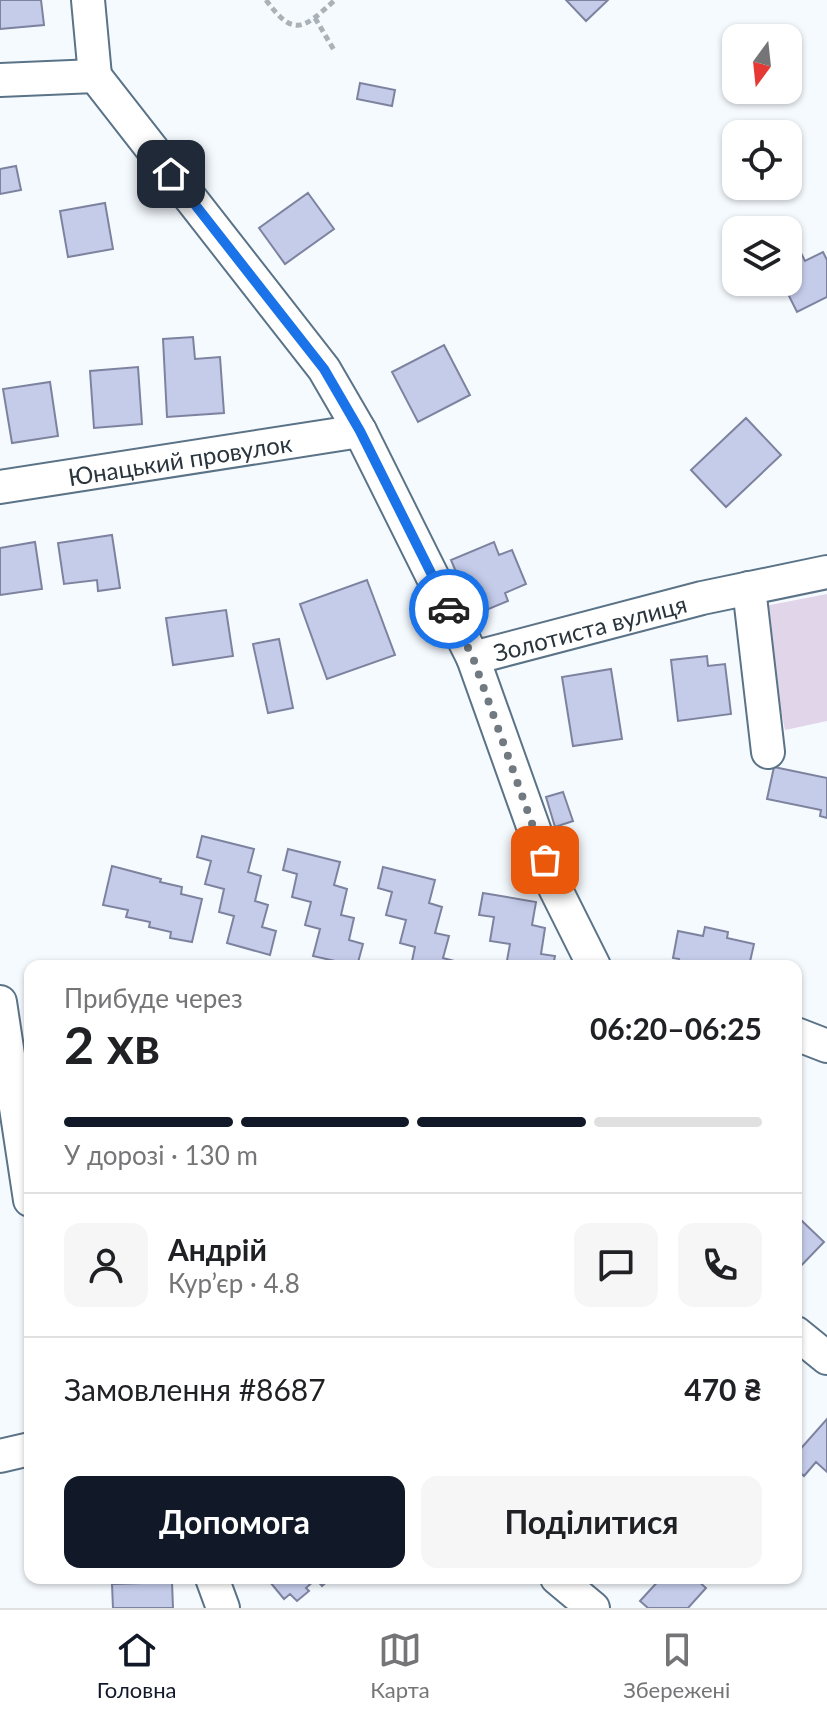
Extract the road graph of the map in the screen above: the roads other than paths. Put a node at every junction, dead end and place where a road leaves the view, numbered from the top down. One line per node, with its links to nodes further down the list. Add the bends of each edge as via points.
1 (88, 0): 2 (street)
2 (95, 76): 3 (street); 4 (street, Золотиста вулиця, via 324,369)
3 (0, 80)
4 (360, 431): 5 (street, Юнацький провулок); 8 (street, Золотиста вулиця)
5 (0, 487)
6 (827, 572): 7 (street, Золотиста вулиця)
7 (749, 588): 8 (street, Золотиста вулиця); 9 (street)
8 (473, 658): 10 (street, via 555,888)
9 (768, 752)
10 (591, 960)
11 (0, 1002): 14 (street)
12 (802, 1036): 13 (street)
13 (827, 1046)
14 (24, 1160)
15 (802, 1338): 16 (street)
16 (827, 1358)
17 (24, 1450): 18 (street)
18 (0, 1456)
19 (214, 1584): 21 (street)
20 (564, 1584): 22 (street)
21 (223, 1608)
22 (593, 1608)

